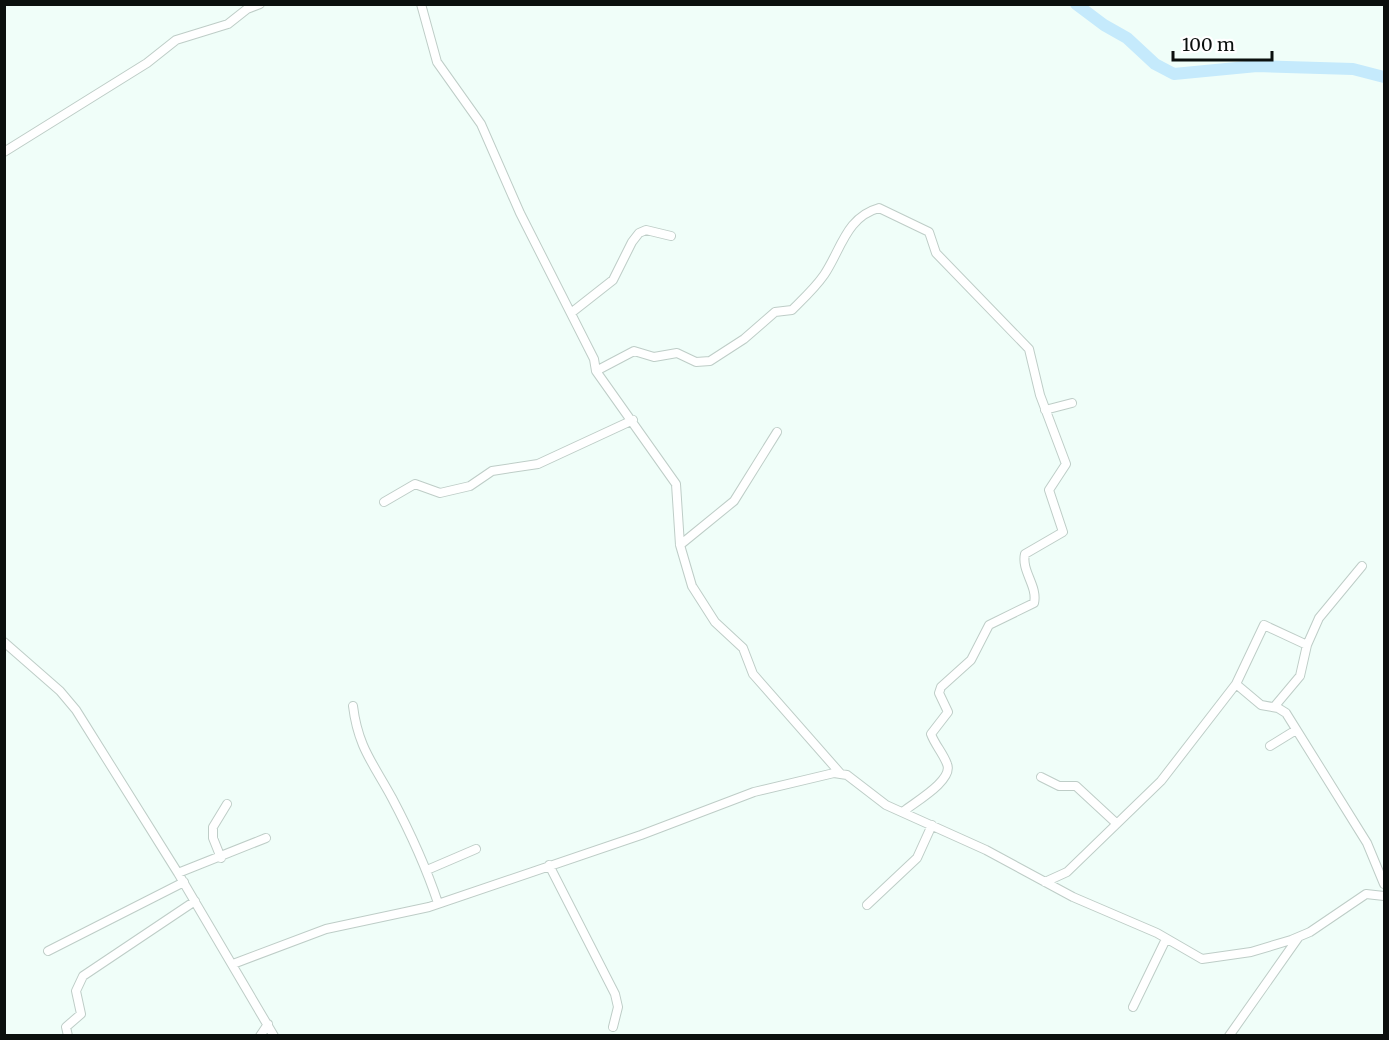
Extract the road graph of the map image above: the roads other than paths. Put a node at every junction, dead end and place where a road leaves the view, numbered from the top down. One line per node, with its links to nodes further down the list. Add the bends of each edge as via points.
1 (260, 4): 3 (street, via 228,24 176,40 153,59)
2 (421, 4): 5 (street, via 437,62 481,124 520,213)
3 (4, 152)
4 (671, 236): 5 (street, via 646,230 639,233 613,280)
5 (571, 313): 6 (street)
6 (596, 371): 8 (street, via 634,351 654,357 677,353 703,363 717,358 775,312 792,310 824,274 850,228 863,215 879,208 928,232 936,253 1024,341 1031,353); 9 (street)
7 (1072, 403): 8 (street)
8 (1045, 410): 24 (street, via 1066,464 1049,490 1063,532 1025,554 1034,603 989,625 970,660 940,687 948,713 931,734 948,772)
9 (633, 420): 11 (street, via 538,464 487,472 470,486 440,493 415,484); 12 (street, via 676,484)
10 (777, 432): 12 (street, via 734,501)
11 (384, 502)
12 (680, 545): 21 (street, via 692,586 715,622 743,648 753,674)
13 (1362, 566): 15 (street, via 1318,618)
14 (4, 642): 32 (street, via 71,703)
15 (1307, 645): 16 (street, via 1264,626); 18 (street, via 1300,676)
16 (1236, 684): 18 (street, via 1261,705); 25 (street, via 1161,781)
17 (353, 706): 31 (street, via 363,750)
18 (1274, 707): 19 (street, via 1286,713)
19 (1296, 730): 20 (street); 35 (street, via 1367,843)
20 (1270, 746)
21 (840, 773): 24 (street, via 886,805); 30 (street, via 754,792 641,836)
22 (1041, 777): 25 (street, via 1056,785 1076,786)
23 (227, 804): 29 (street, via 212,833)
24 (904, 811): 26 (street)
25 (1116, 823): 34 (street, via 1067,872)
26 (932, 825): 34 (street); 39 (street, via 916,858)
27 (266, 838): 29 (street)
28 (476, 849): 31 (street)
29 (221, 858): 32 (street)
30 (549, 865): 38 (street); 46 (street, via 617,999)
31 (427, 870): 38 (street)
32 (178, 873): 33 (street)
33 (184, 882): 37 (street); 42 (street)
34 (1046, 882): 41 (street)
35 (1384, 884)
36 (1384, 896): 40 (street, via 1366,894)
37 (195, 901): 43 (street); 47 (street, via 83,976 76,991 81,1014 66,1027)
38 (438, 903): 43 (street, via 326,929)
39 (867, 905)
40 (1299, 937): 41 (street, via 1208,960); 50 (street)
41 (1166, 939): 44 (street)
42 (48, 951)
43 (233, 964): 45 (street)
44 (1133, 1007)
45 (268, 1024): 48 (street); 49 (street)
46 (613, 1027)
47 (68, 1035)
48 (260, 1035)
49 (274, 1035)
50 (1229, 1035)

